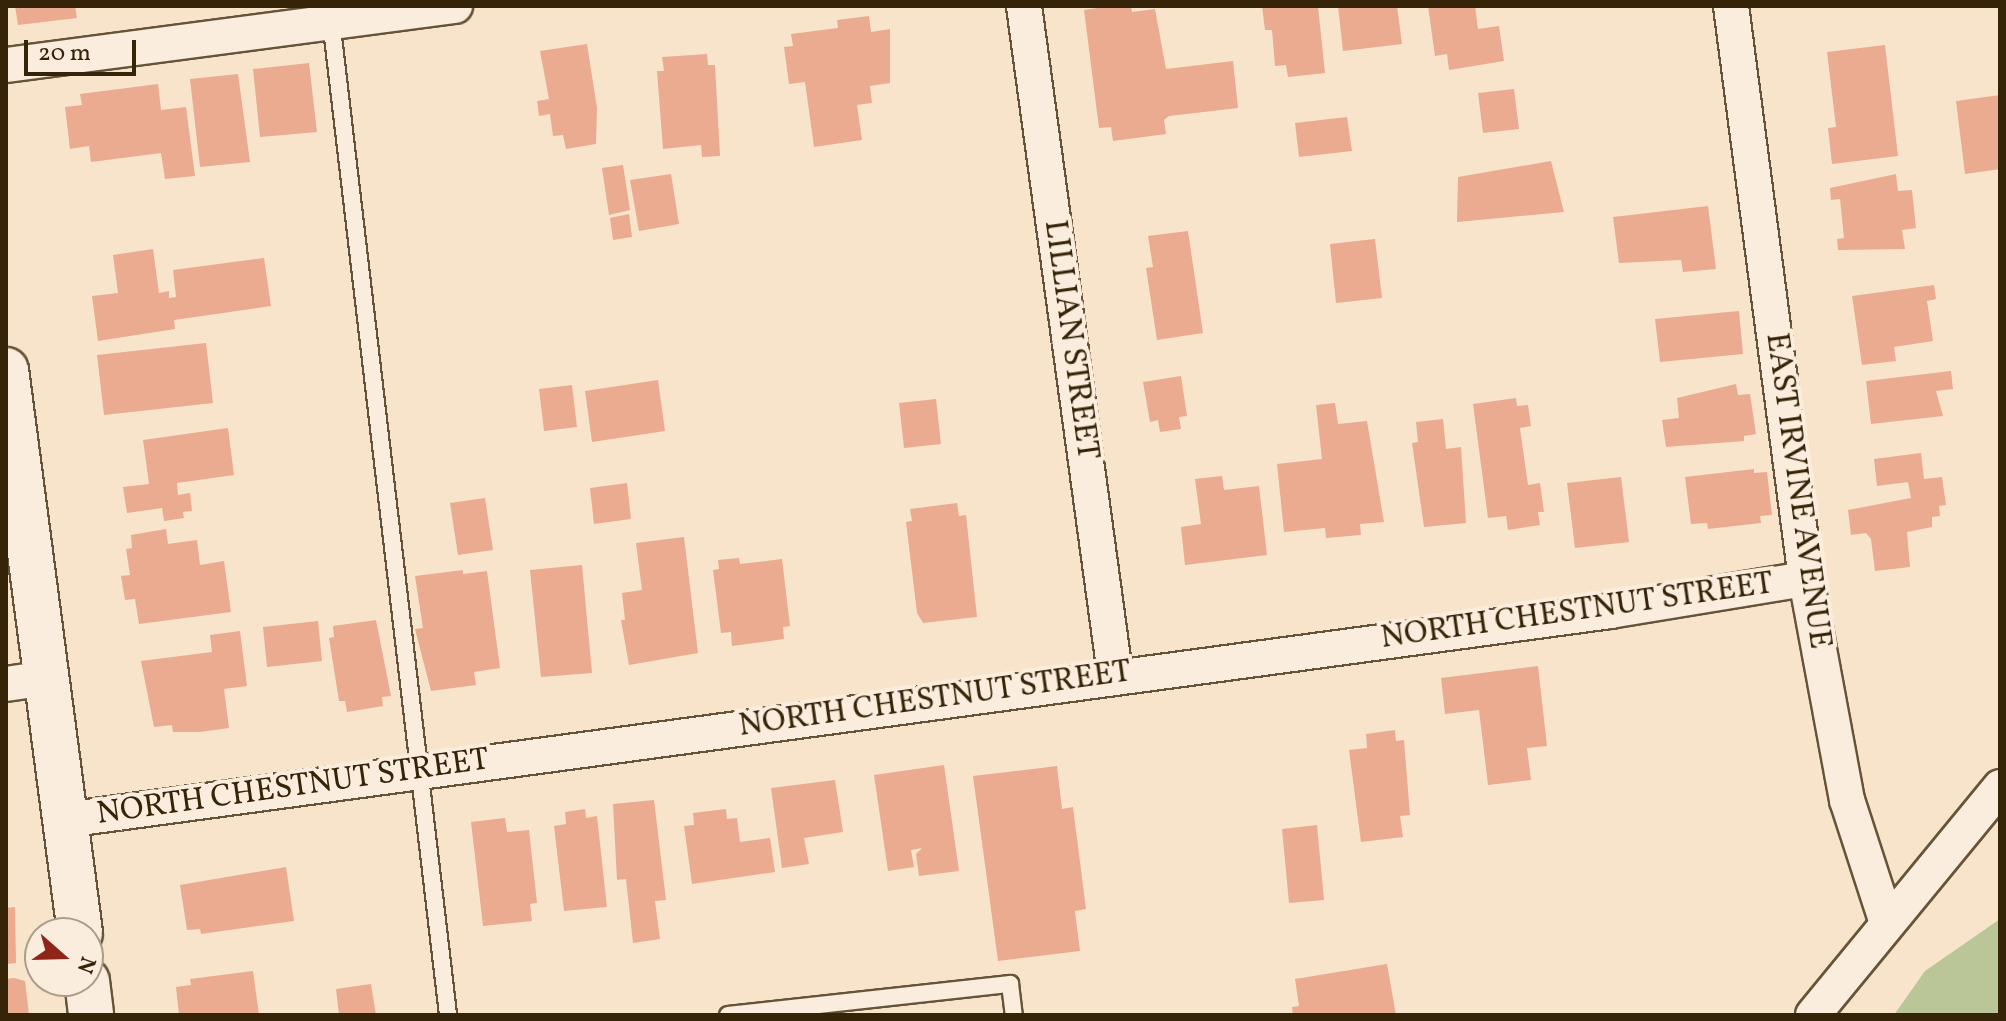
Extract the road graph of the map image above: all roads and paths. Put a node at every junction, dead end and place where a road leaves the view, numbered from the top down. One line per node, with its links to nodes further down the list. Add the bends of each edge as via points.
1 (455, 6): 4 (street)
2 (1024, 6): 8 (street, LILLIAN STREET)
3 (1731, 6): 7 (street, EAST IRVINE AVENUE)
4 (331, 15): 5 (street); 10 (lane)
5 (6, 65)
6 (6, 370): 9 (street)
7 (1806, 579): 8 (street, NORTH CHESTNUT STREET, via 1610,611); 14 (street, EAST IRVINE AVENUE, via 1847,800)
8 (1115, 674): 10 (street, NORTH CHESTNUT STREET)
9 (26, 681): 12 (street)
10 (416, 771): 12 (street, NORTH CHESTNUT STREET); 15 (lane)
11 (2000, 787): 14 (street)
12 (65, 820): 13 (street)
13 (78, 917)
14 (1887, 923): 18 (street)
15 (448, 1015)
16 (728, 1015): 17 (lane, via 1010,984)
17 (1014, 1015)
18 (1813, 1015)

